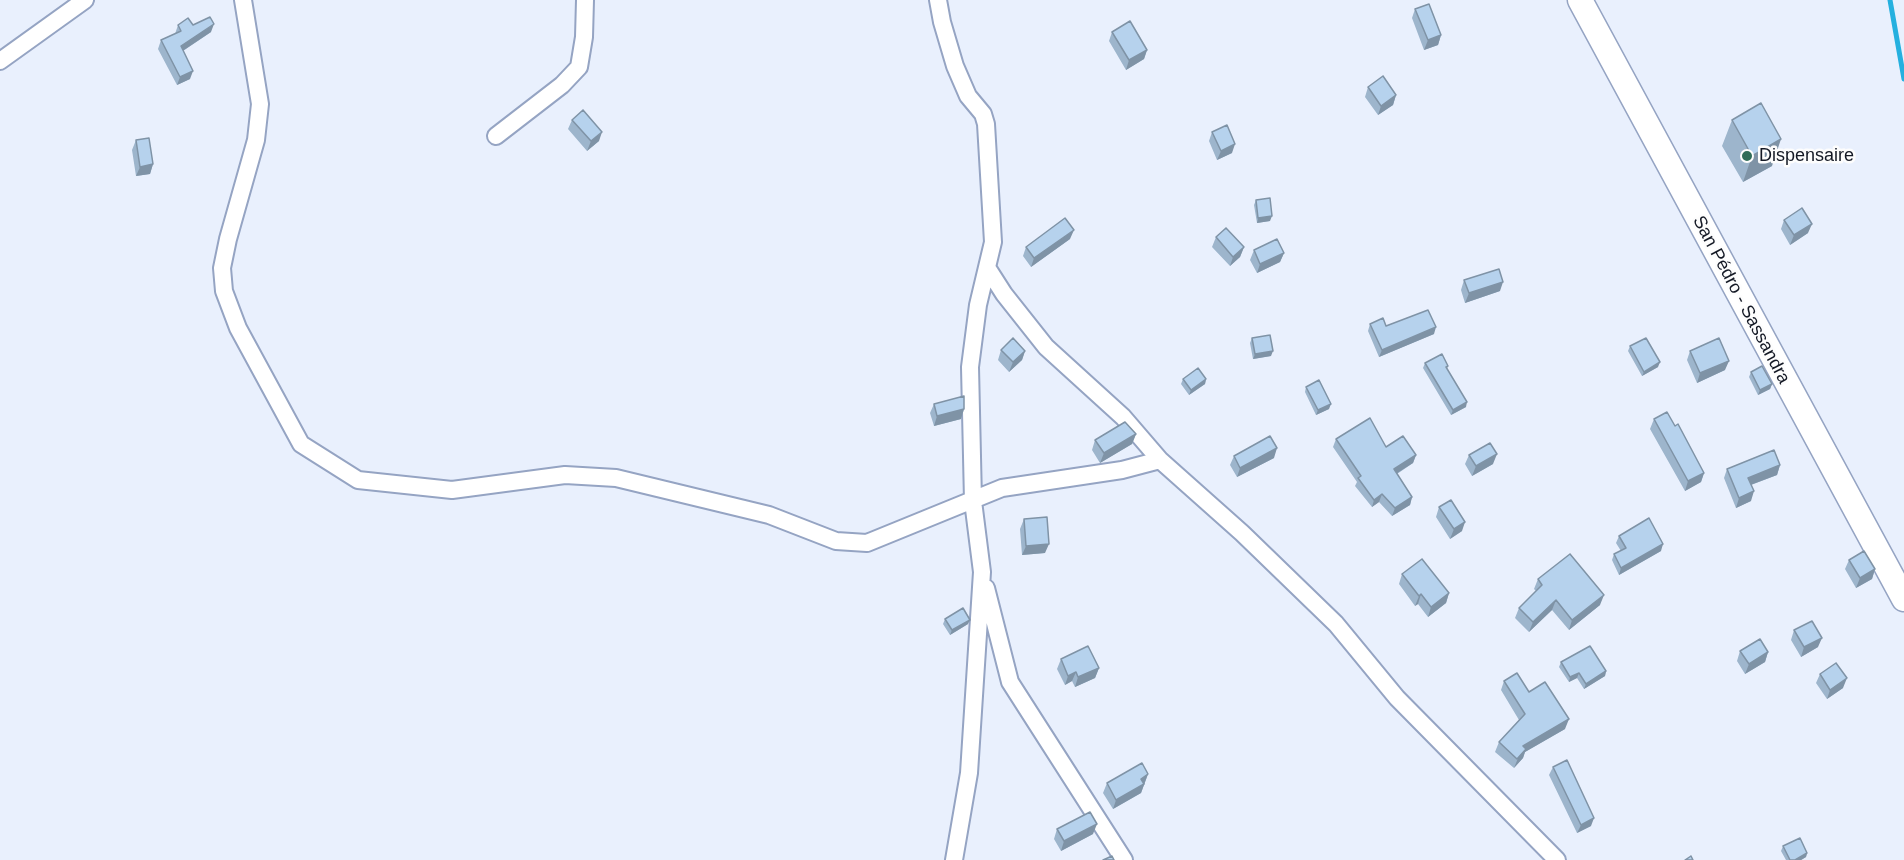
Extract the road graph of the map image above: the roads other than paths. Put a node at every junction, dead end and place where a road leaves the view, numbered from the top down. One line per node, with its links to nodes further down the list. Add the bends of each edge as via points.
1 (85, 0): 6 (street)
2 (243, 0): 10 (street, via 260,104 256,140 222,268 224,291 238,328 301,444 358,480 452,490 565,475 616,478 769,515 836,541 867,543)
3 (585, 0): 7 (street, via 579,67)
4 (938, 0): 8 (street, via 955,66 986,124 993,242)
5 (1580, 0): 12 (main road, San Pédro - Sassandra)
6 (0, 61)
7 (496, 136)
8 (988, 269): 9 (street, via 1046,347 1123,417); 10 (street, via 978,305 970,367)
9 (1160, 460): 10 (street, via 1122,470 1002,488); 15 (street, via 1336,624 1397,698)
10 (973, 501): 11 (street)
11 (982, 572): 13 (street, via 969,773); 14 (street, via 1010,682)
12 (1904, 599)
13 (954, 860)
14 (1124, 860)
15 (1557, 860)

